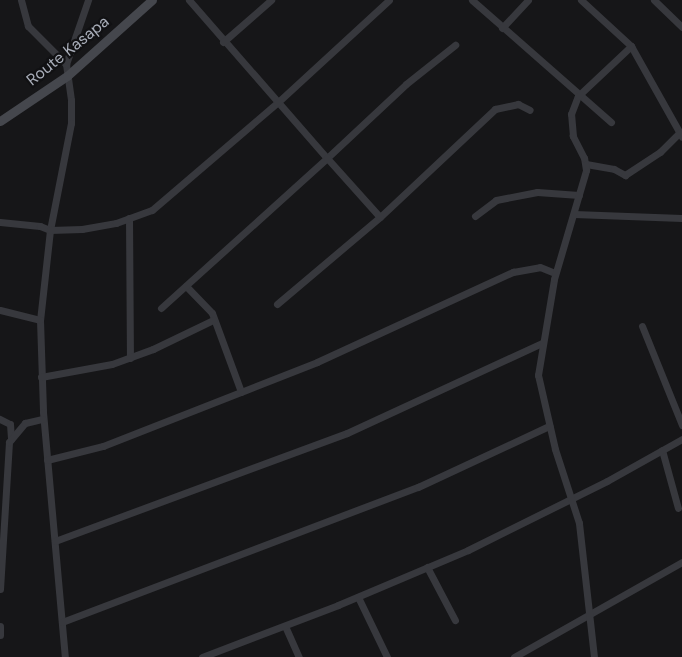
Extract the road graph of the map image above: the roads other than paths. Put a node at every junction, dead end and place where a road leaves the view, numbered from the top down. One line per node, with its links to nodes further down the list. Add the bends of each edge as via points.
1 (21, 0): 16 (street, via 28,26)
2 (88, 0): 16 (street)
3 (152, 0): 17 (main road, Route Kasapa)
4 (189, 0): 13 (street)
5 (271, 0): 13 (street)
6 (389, 0): 19 (street)
7 (472, 0): 12 (street)
8 (528, 0): 12 (street)
9 (581, 0): 15 (street)
10 (654, 0): 11 (street)
11 (682, 27)
12 (502, 28): 18 (street)
13 (224, 42): 19 (street)
14 (455, 45): 24 (street, via 406,84)
15 (631, 46): 18 (street); 23 (street)
16 (66, 64): 17 (street)
17 (67, 76): 21 (main road, Route Kasapa); 33 (street, via 71,123)
18 (578, 96): 22 (street); 25 (street, via 570,123)
19 (277, 103): 24 (street); 30 (street, via 165,200 152,210)
20 (530, 110): 29 (street, via 518,104 495,109)
21 (0, 122)
22 (611, 122)
23 (681, 135): 25 (street, via 625,175 614,168)
24 (327, 158): 29 (street); 35 (street)
25 (586, 164): 26 (street)
26 (579, 195): 27 (street); 28 (street, via 537,192 512,196 496,200)
27 (574, 214): 31 (street); 34 (street)
28 (475, 216)
29 (380, 217): 36 (street)
30 (129, 218): 33 (street, via 82,229); 43 (street)
31 (682, 218)
32 (0, 222): 33 (street)
33 (50, 230): 39 (street)
34 (555, 273): 42 (street); 45 (street, via 540,267 513,272 317,362)
35 (186, 286): 37 (street); 40 (street, via 212,313)
36 (277, 304)
37 (162, 308)
38 (0, 310): 39 (street)
39 (40, 320): 44 (street)
40 (213, 320): 43 (street); 45 (street)
41 (642, 326): 48 (street)
42 (542, 343): 49 (street, via 538,375); 57 (street, via 347,433)
43 (130, 358): 44 (street, via 82,371)
44 (40, 377): 47 (street)
45 (241, 392): 53 (street, via 103,446)
46 (0, 419): 50 (street, via 10,424)
47 (43, 419): 50 (street, via 28,421); 53 (street)
48 (682, 425)
49 (549, 426): 54 (street); 64 (street, via 409,491)
50 (11, 438): 56 (street)
51 (682, 438): 52 (street)
52 (662, 450): 54 (street); 55 (street)
53 (47, 460): 57 (street)
54 (571, 499): 59 (street); 62 (street, via 579,523)
55 (678, 508)
56 (2, 528): 60 (street)
57 (55, 541): 64 (street)
58 (682, 562): 62 (street)
59 (427, 567): 61 (street); 63 (street)
60 (0, 589)
61 (358, 597): 66 (street); 72 (street)
62 (589, 616): 73 (street); 74 (street)
63 (455, 620)
64 (62, 622): 69 (street)
65 (0, 626): 67 (street)
66 (285, 626): 68 (street); 71 (street)
67 (0, 635)
68 (221, 654): 70 (street)
69 (65, 657)
70 (202, 657)
71 (299, 657)
72 (386, 657)
73 (514, 657)
74 (594, 657)

